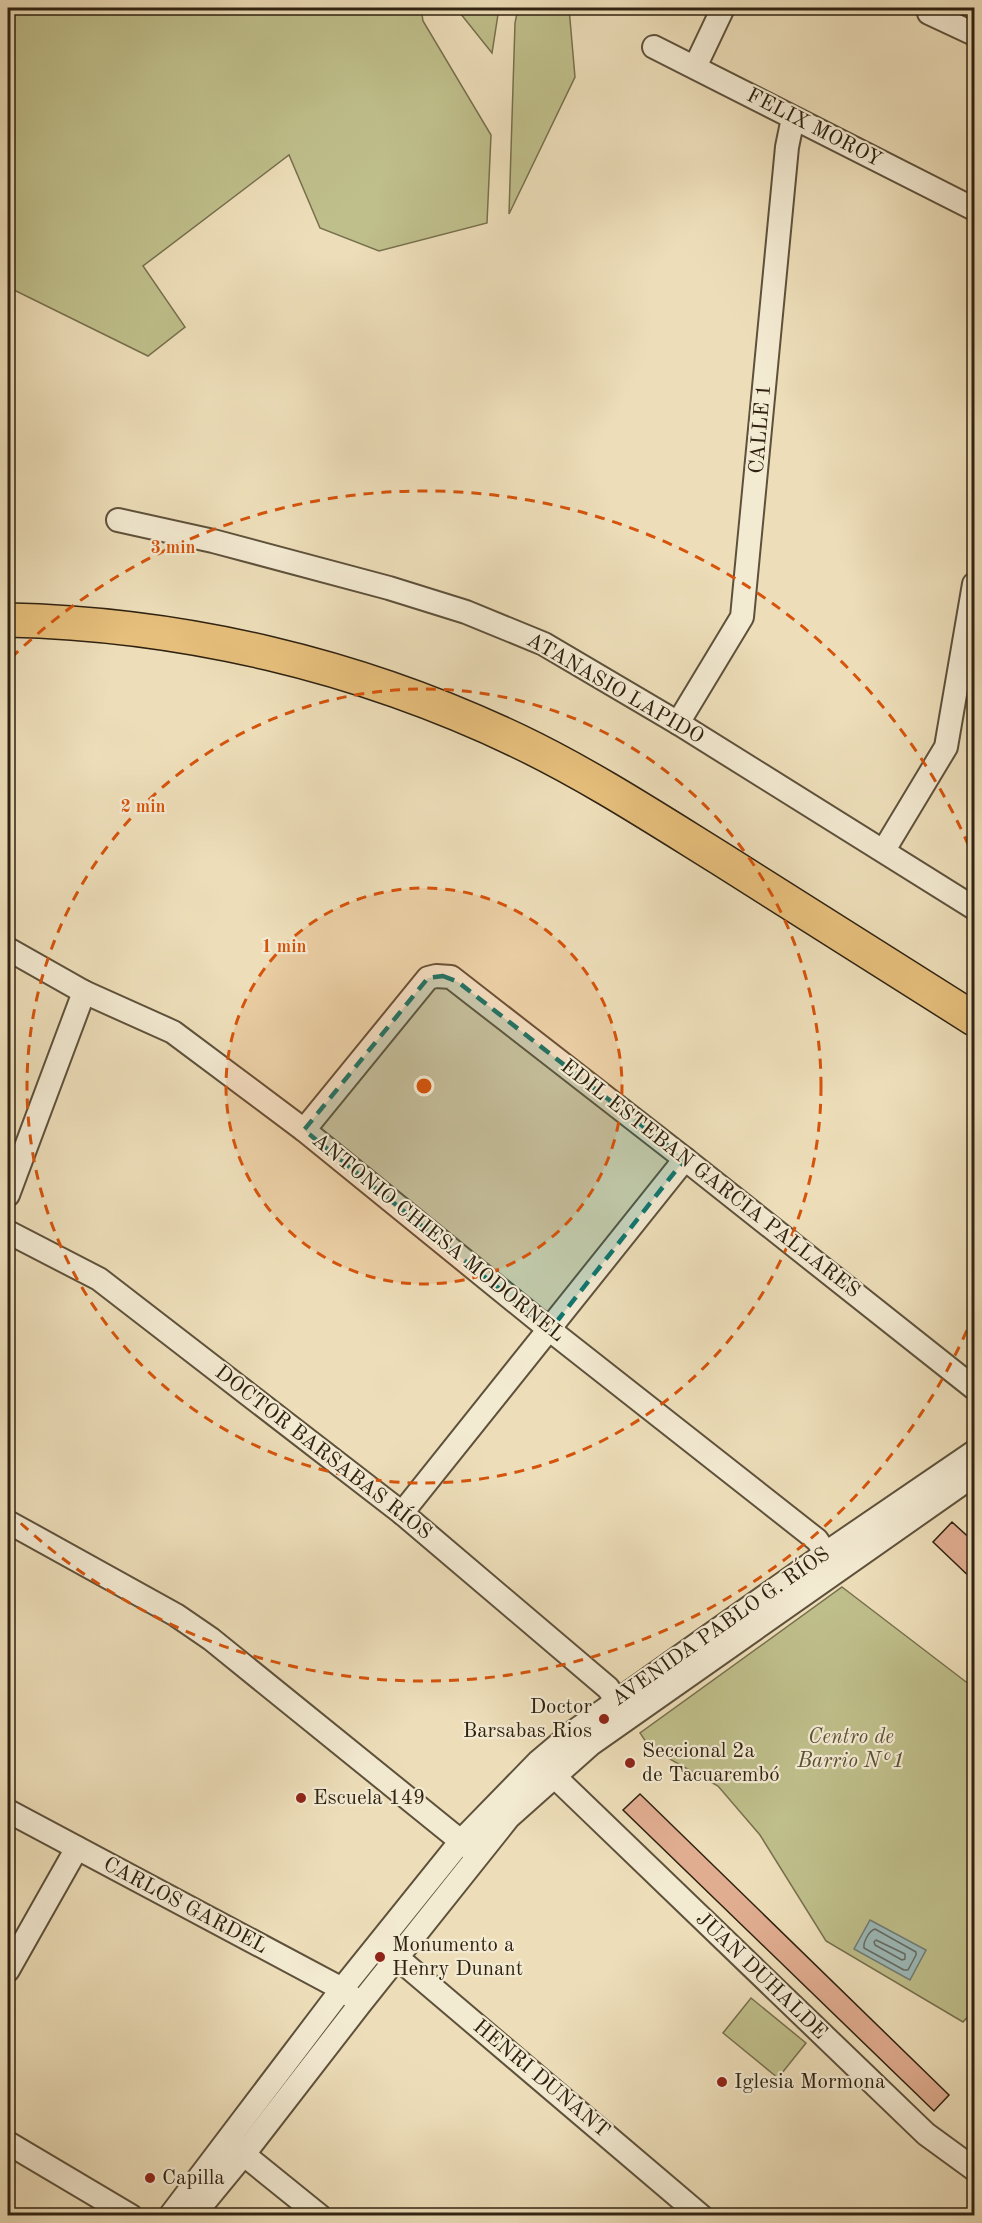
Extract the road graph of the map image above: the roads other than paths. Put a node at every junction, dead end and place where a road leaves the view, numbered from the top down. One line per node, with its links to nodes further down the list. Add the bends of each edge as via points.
1 (723, 8): 5 (street)
2 (929, 12): 3 (street)
3 (975, 33)
4 (654, 47): 5 (street, FELIX MOROY)
5 (695, 67): 6 (street, FELIX MOROY)
6 (793, 118): 7 (street, FELIX MOROY); 11 (street, CALLE 1, via 787,147 742,617)
7 (975, 209)
8 (118, 520): 11 (street, ATANASIO LAPIDO, via 213,540 466,612 544,644)
9 (975, 584): 12 (street, via 946,747)
10 (8, 620): 16 (highway, via 75,623 193,637 333,669 437,705 519,741 593,781)
11 (678, 723): 12 (street, ATANASIO LAPIDO)
12 (884, 850): 13 (street, ATANASIO LAPIDO)
13 (975, 908)
14 (8, 949): 15 (street, ANTONIO CHIESA MODORNEL)
15 (84, 992): 17 (street, ANTONIO CHIESA MODORNEL, via 173,1032); 19 (street)
16 (975, 1019)
17 (304, 1130): 18 (street, EDIL ESTEBAN GARCIA PALLARES, via 428,978 443,976 458,982); 21 (street, ANTONIO CHIESA MODORNEL)
18 (685, 1159): 21 (street); 22 (street, EDIL ESTEBAN GARCIA PALLARES)
19 (8, 1195)
20 (8, 1232): 24 (street, DOCTOR BARSABAS RÍOS, via 99,1279)
21 (550, 1330): 24 (street); 26 (street, ANTONIO CHIESA MODORNEL, via 817,1540)
22 (975, 1388)
23 (971, 1470): 26 (street, AVENIDA PABLO G. RÍOS)
24 (402, 1513): 27 (street, DOCTOR BARSABAS RÍOS, via 608,1688)
25 (8, 1522): 31 (street, via 176,1615 211,1639)
26 (832, 1562): 27 (street, AVENIDA PABLO G. RÍOS); 28 (street, AVENIDA PABLO G. RÍOS)
27 (617, 1701): 31 (street, AVENIDA PABLO G. RÍOS, via 538,1762)
28 (554, 1776): 31 (street, AVENIDA PABLO G. RÍOS); 40 (street, JUAN DUHALDE, via 926,2134)
29 (8, 1811): 30 (street, CARLOS GARDEL)
30 (77, 1848): 34 (street); 35 (street, CARLOS GARDEL)
31 (469, 1848): 32 (street, AVENIDA PABLO G. RÍOS); 33 (street, AVENIDA PABLO G. RÍOS)
32 (380, 1943): 33 (street, HENRI DUNANT); 35 (street, AVENIDA PABLO G. RÍOS)
33 (398, 1957): 36 (street, AVENIDA PABLO G. RÍOS); 45 (street, HENRI DUNANT)
34 (8, 1970)
35 (342, 1989): 36 (street, CARLOS GARDEL); 37 (street, AVENIDA PABLO G. RÍOS)
36 (360, 2004): 39 (street, AVENIDA PABLO G. RÍOS)
37 (226, 2140): 39 (street); 42 (street, AVENIDA PABLO G. RÍOS)
38 (8, 2143): 41 (street)
39 (244, 2154): 43 (street, AVENIDA PABLO G. RÍOS); 44 (street)
40 (975, 2169)
41 (131, 2216)
42 (170, 2216)
43 (193, 2216)
44 (320, 2216)
45 (701, 2216)

